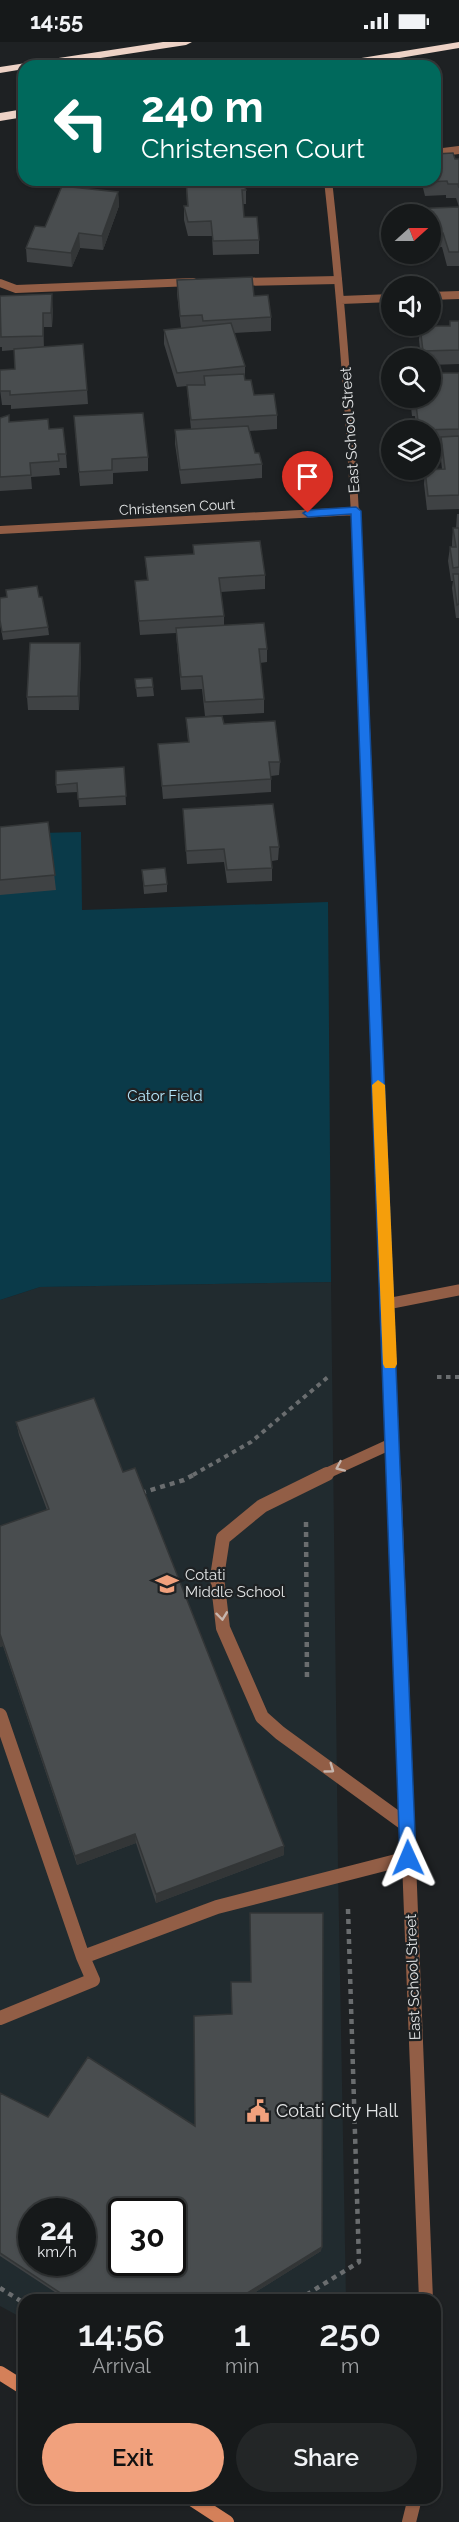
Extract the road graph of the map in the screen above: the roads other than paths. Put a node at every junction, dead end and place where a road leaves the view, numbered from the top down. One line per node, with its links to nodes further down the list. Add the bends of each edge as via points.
1 (186, 42): 3 (highway)
2 (459, 45): 4 (highway)
3 (64, 60)
4 (368, 60)
5 (18, 67): 6 (highway)
6 (0, 70)
7 (18, 114): 8 (highway)
8 (0, 117)
9 (459, 150): 10 (street)
10 (441, 152)
11 (329, 186): 12 (street, East School Street)
12 (338, 280): 14 (street); 19 (street, East School Street)
13 (200, 282): 15 (street, via 16,289)
14 (223, 282)
15 (0, 283)
16 (459, 295): 17 (street)
17 (441, 296)
18 (381, 298): 19 (street)
19 (341, 300): 20 (street, East School Street)
20 (356, 511): 21 (street, Christensen Court); 23 (street, East School Street)
21 (0, 530)
22 (459, 1290): 23 (street)
23 (387, 1304): 24 (street, East School Street)
24 (393, 1443): 26 (street, East School Street); 26 (street, one-way to 26, via 262,1506 223,1538 217,1577 223,1628 262,1718)
25 (0, 1715): 28 (street)
26 (408, 1826): 27 (street, East School Street)
27 (408, 1858): 28 (street, via 217,1906); 30 (street, East School Street)
28 (83, 1957): 29 (street, via 93,1980)
29 (0, 2018)
30 (426, 2294)
31 (0, 2373): 32 (main road)
32 (18, 2384)
33 (199, 2504): 35 (main road)
34 (414, 2504): 36 (street)
35 (227, 2522)
36 (409, 2522)

